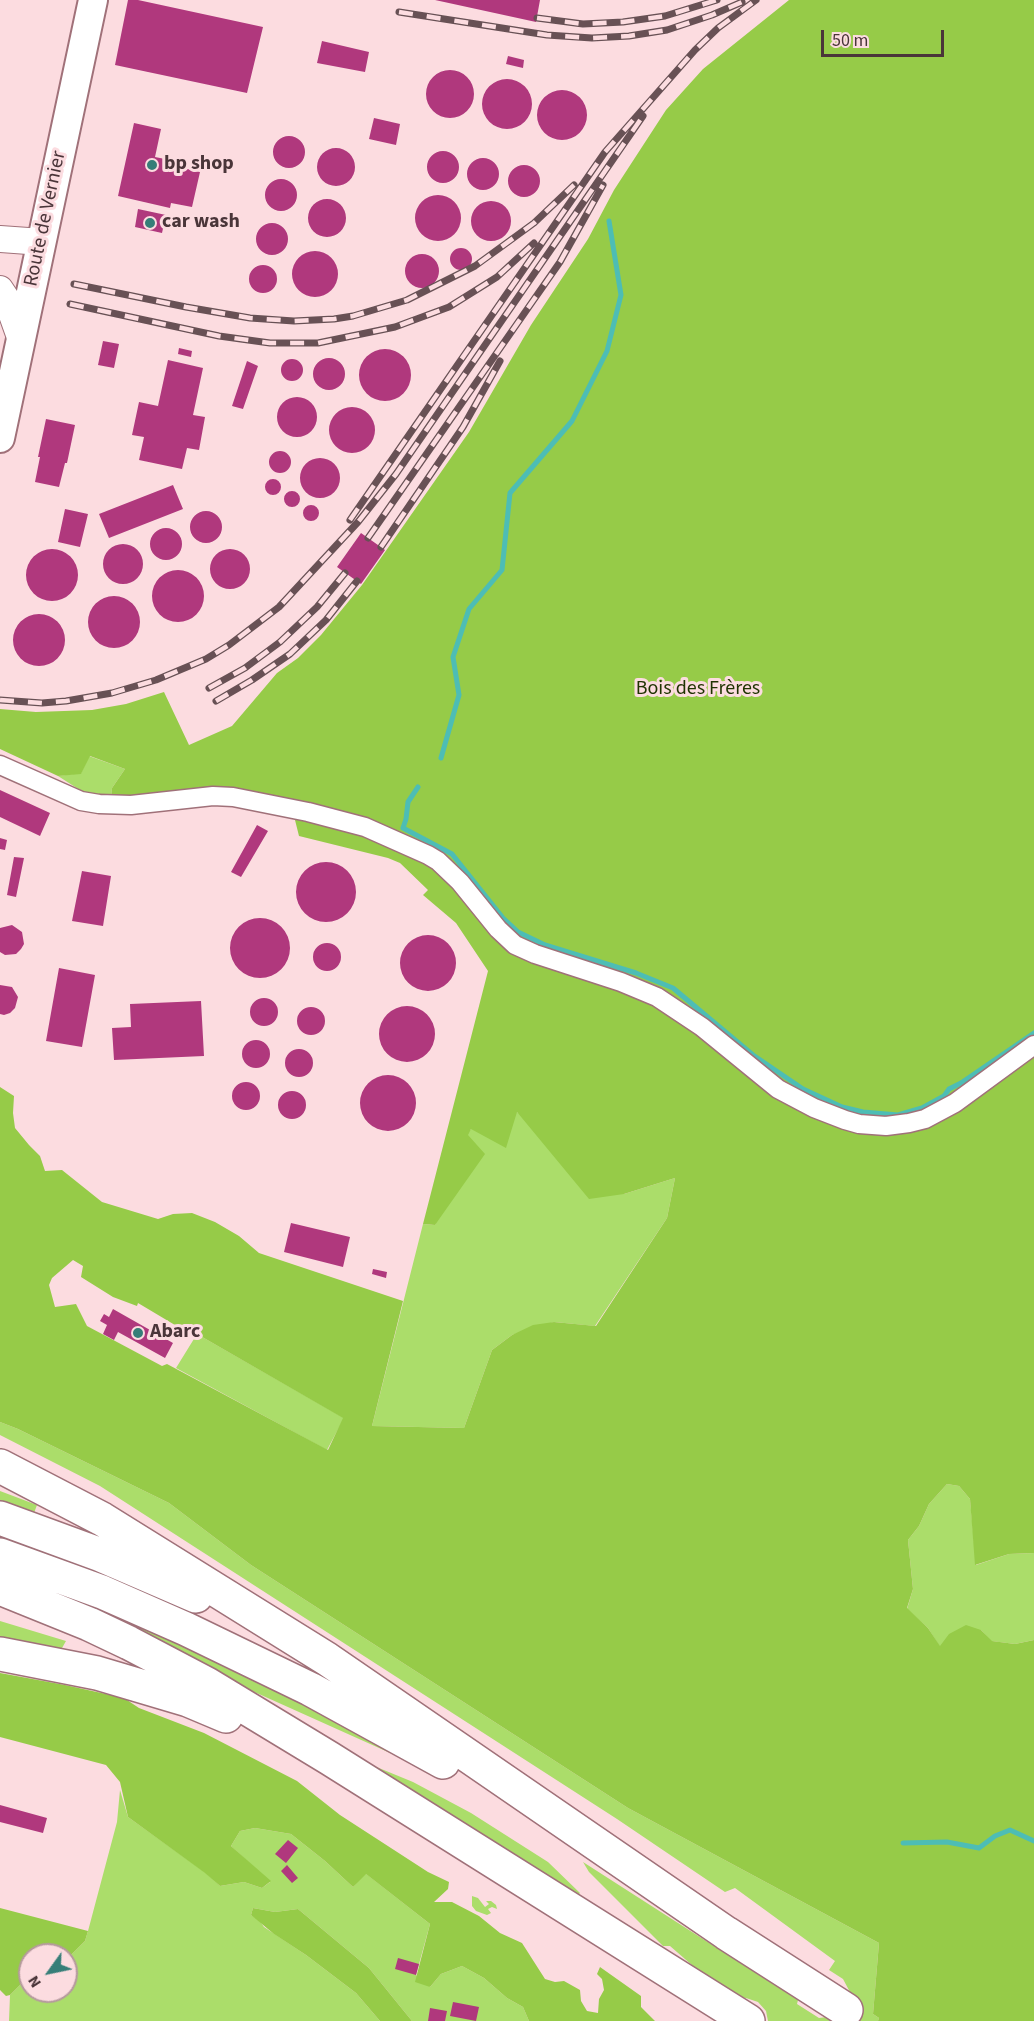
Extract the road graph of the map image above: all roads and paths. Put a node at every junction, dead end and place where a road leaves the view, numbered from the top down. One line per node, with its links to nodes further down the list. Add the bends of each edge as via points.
1 (93, 0): 3 (main road, Route de Vernier)
2 (0, 239): 3 (street)
3 (42, 242): 5 (main road, Route de Vernier)
4 (0, 289): 5 (street)
5 (21, 340): 6 (main road, Route de Vernier)
6 (0, 438)
7 (0, 765): 8 (street, via 81,801 131,806 233,796 319,814 375,831 438,861 506,938 523,950 657,997 702,1027 778,1089 852,1122 886,1126 925,1119 955,1103)
8 (1034, 1045)
9 (0, 1466): 14 (highway, via 112,1524)
10 (0, 1518): 14 (highway, via 140,1571)
11 (0, 1555): 16 (highway, via 144,1610 319,1694 457,1771)
12 (0, 1588): 15 (highway, via 129,1642)
13 (0, 1654): 15 (highway, via 88,1671 161,1691)
14 (327, 1659): 16 (highway)
15 (328, 1758): 18 (highway)
16 (726, 1933): 17 (highway)
17 (846, 2010)
18 (748, 2021)

